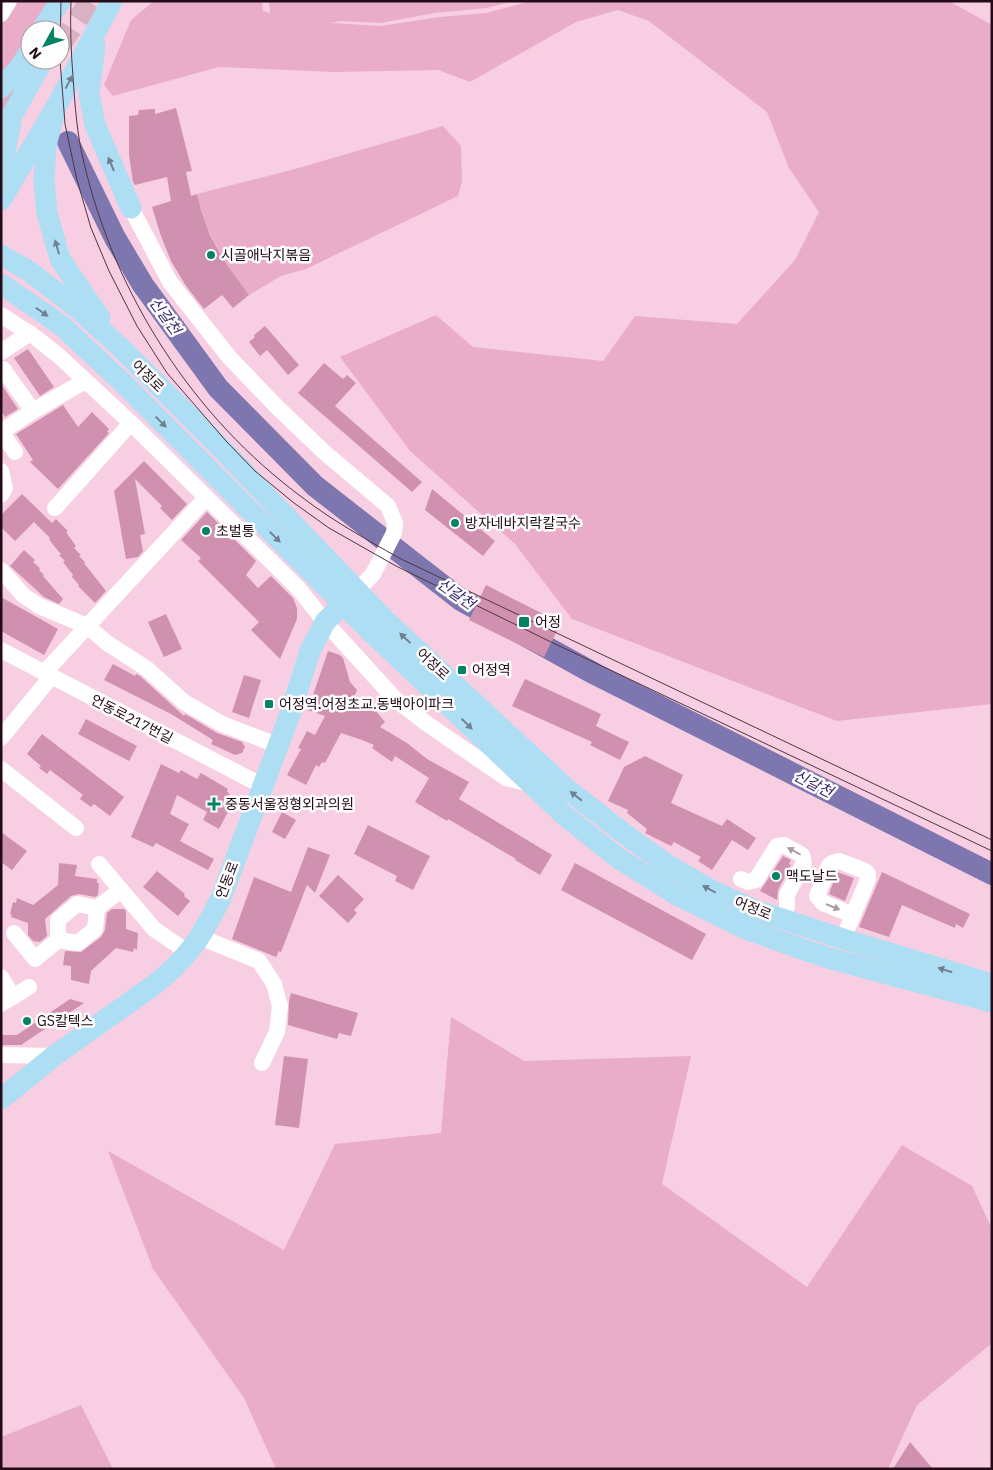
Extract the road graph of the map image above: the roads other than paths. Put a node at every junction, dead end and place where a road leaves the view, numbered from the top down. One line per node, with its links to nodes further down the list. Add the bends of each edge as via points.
1 (9, 1): 5 (street)
2 (60, 1): 6 (main road)
3 (73, 1): 7 (main road)
4 (112, 1): 8 (main road)
5 (1, 14)
6 (48, 20)
7 (64, 20)
8 (96, 33): 12 (main road, one-way to 8); 17 (main road, one-way to 8, via 95,125 89,94)
9 (20, 67): 11 (main road)
10 (37, 70): 13 (main road)
11 (1, 88)
12 (56, 107): 15 (main road); 22 (main road, one-way to 12, via 60,259 47,213 44,181 46,145)
13 (13, 112): 14 (main road); 15 (main road, via 5,166 11,171)
14 (1, 135)
15 (22, 165): 16 (main road)
16 (1, 200)
17 (131, 208): 35 (street, via 170,282 229,357 324,452 388,506 396,523 394,533 374,574)
18 (1, 255): 22 (main road, 어정로, via 29,271 77,308)
19 (1, 284): 35 (main road, 어정로, one-way to 35, via 61,325)
20 (1, 315): 21 (street)
21 (30, 333): 23 (street); 25 (street)
22 (120, 347): 35 (main road, 어정로, via 219,446)
23 (1, 352)
24 (3, 369): 26 (street)
25 (86, 381): 26 (street); 27 (street)
26 (33, 411): 28 (street)
27 (131, 423): 32 (street); 33 (street)
28 (1, 432): 29 (street)
29 (15, 452)
30 (1, 471): 31 (street, via 5,488)
31 (1, 496)
32 (206, 498): 36 (street, via 299,589); 37 (street)
33 (55, 508)
34 (1, 570): 37 (street, via 23,595 39,606)
35 (350, 597): 36 (main road, 언동로); 43 (main road, 어정로, one-way to 43); 52 (main road, 어정로, one-way to 35, via 712,890 668,865 626,835 567,789 385,620)
36 (324, 622): 41 (main road, 언동로); 43 (street, via 394,699 506,778)
37 (88, 626): 39 (street); 41 (street, via 107,643 146,668 184,702 222,724)
38 (1, 650): 39 (street, 언동로217번길)
39 (47, 675): 40 (street); 44 (street, 언동로217번길)
40 (1, 738)
41 (277, 745): 44 (main road, 언동로)
42 (1, 769): 45 (street)
43 (530, 784): 57 (main road, 어정로, via 618,858 677,895 746,929)
44 (263, 786): 56 (main road, 언동로, via 221,898)
45 (76, 828)
46 (99, 864): 48 (street)
47 (740, 879): 49 (street, one-way to 47, via 787,895 804,863 802,855 784,845 777,846 754,882)
48 (121, 890): 50 (street); 56 (street, via 154,929)
49 (787, 907)
50 (97, 908): 55 (street, via 95,929 78,943); 55 (street, via 76,904 58,920)
51 (853, 915): 51 (street, one-way to 51, via 868,874 836,861 829,866 817,896 823,903); 54 (street)
52 (806, 928): 54 (main road, 어정로); 57 (street)
53 (14, 933): 55 (street, via 35,959)
54 (843, 939): 59 (main road, 어정로, one-way to 54)
55 (58, 940)
56 (194, 945): 64 (main road, 언동로, via 154,985); 65 (street, via 259,961 274,984 280,1006 277,1032)
57 (799, 948): 62 (main road, 어정로)
58 (1, 976): 61 (street)
59 (992, 984)
60 (29, 987): 61 (street)
61 (7, 1000)
62 (992, 1002)
63 (1, 1055): 64 (street)
64 (54, 1056): 66 (main road, 언동로)
65 (262, 1063)
66 (1, 1099)

